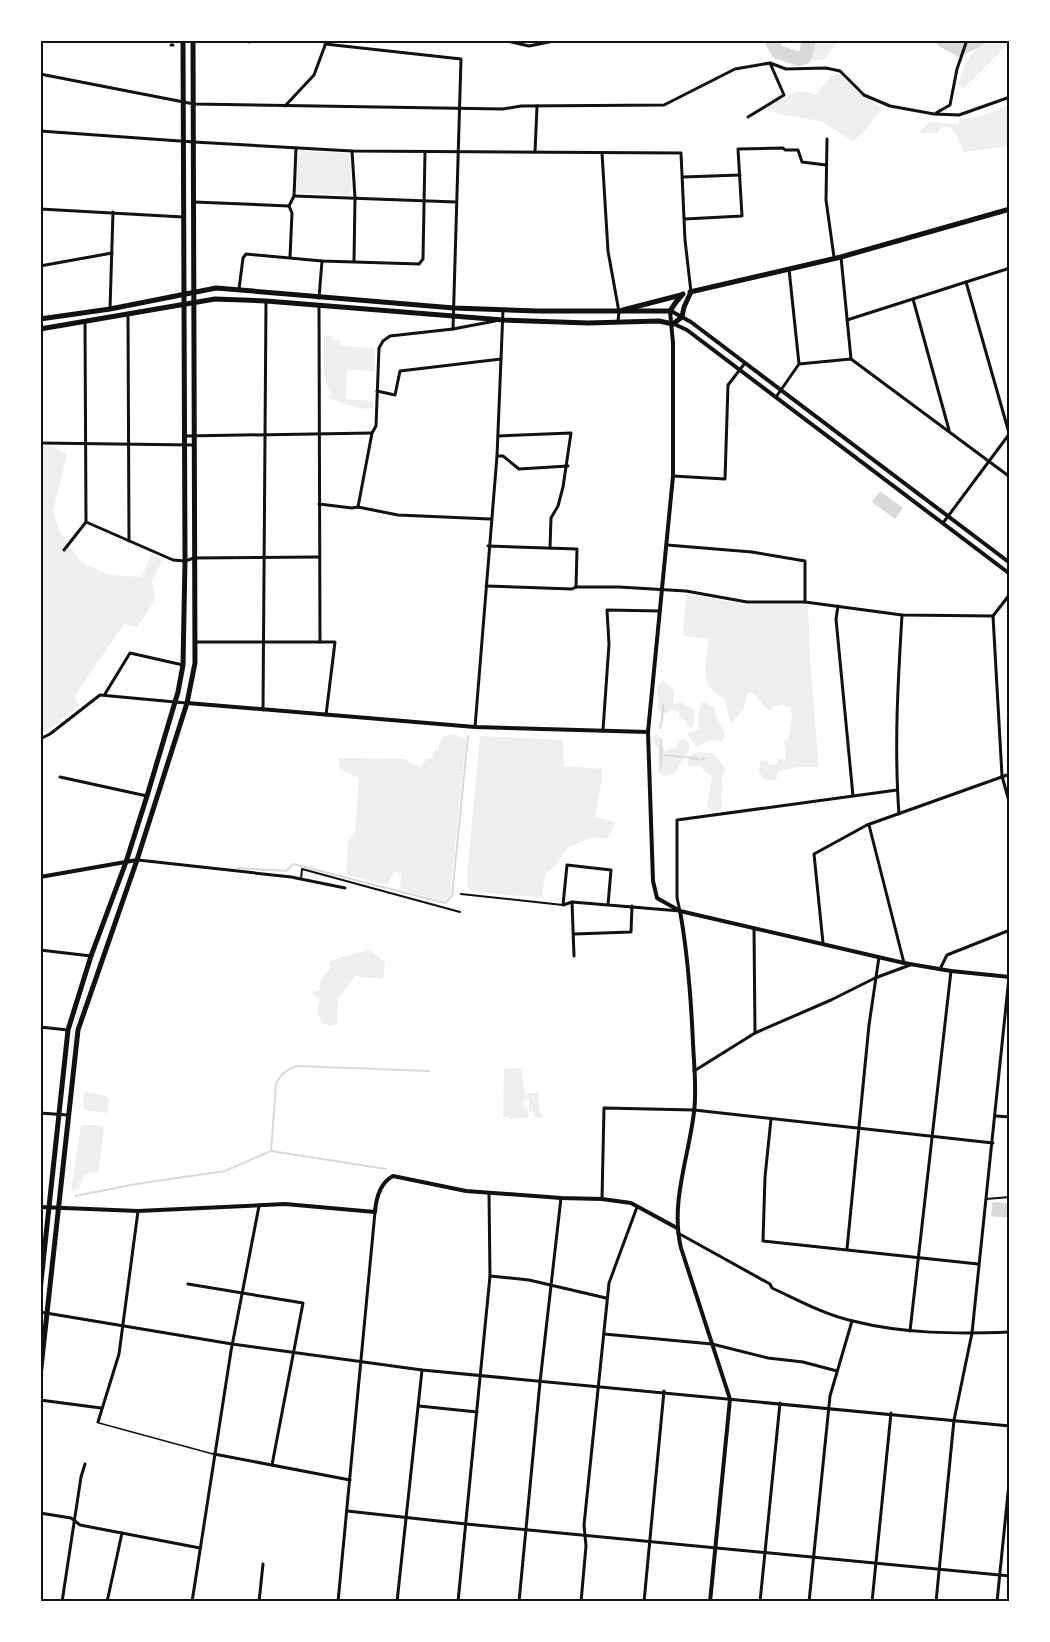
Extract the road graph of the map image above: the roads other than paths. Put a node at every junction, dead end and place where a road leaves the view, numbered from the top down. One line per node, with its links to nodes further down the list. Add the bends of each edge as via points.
1 (183, 40): 10 (main road)
2 (193, 40): 11 (main road)
3 (502, 40): 4 (street, via 529,46)
4 (560, 40)
5 (966, 40): 15 (street, via 950,105)
6 (326, 42): 12 (street, via 314,75); 14 (street, via 461,59)
7 (771, 63): 13 (street, via 735,69 664,105); 15 (street, via 786,69 840,71 864,95 890,106); 16 (street, via 784,96)
8 (40, 74): 10 (street)
9 (1010, 97): 15 (street, via 959,115)
10 (183, 103): 11 (street); 19 (main road)
11 (194, 104): 12 (street); 20 (main road)
12 (285, 106): 14 (street)
13 (537, 106): 14 (street); 25 (street)
14 (459, 109): 24 (street)
15 (934, 114)
16 (748, 117)
17 (40, 131): 19 (street)
18 (827, 138): 27 (street)
19 (183, 142): 20 (street); 39 (main road)
20 (194, 142): 21 (street); 33 (main road)
21 (296, 148): 22 (street); 30 (street)
22 (352, 151): 23 (street); 31 (street)
23 (425, 152): 24 (street); 32 (street)
24 (457, 152): 25 (street); 34 (street)
25 (535, 152): 26 (street)
26 (602, 153): 29 (street, via 681,153); 67 (street, via 608,251)
27 (826, 165): 28 (street, via 802,162 798,150 738,149); 44 (street, via 826,201)
28 (740, 175): 29 (street); 40 (street, via 742,216)
29 (683, 177): 40 (street)
30 (294, 196): 31 (street); 35 (street)
31 (355, 198): 32 (street); 46 (street)
32 (424, 201): 34 (street); 46 (street, via 423,259 419,264)
33 (193, 202): 35 (street); 52 (main road)
34 (456, 202): 64 (street)
35 (289, 206): 42 (street)
36 (40, 209): 38 (street)
37 (1009, 211): 43 (main road)
38 (113, 212): 39 (street); 41 (street)
39 (183, 217): 54 (main road)
40 (685, 219): 53 (street)
41 (112, 253): 47 (street); 62 (street)
42 (290, 257): 45 (street); 51 (street, via 244,255)
43 (841, 257): 44 (main road); 72 (street)
44 (834, 259): 49 (main road)
45 (322, 261): 46 (street); 56 (street)
46 (354, 261)
47 (40, 266)
48 (1010, 268): 50 (street)
49 (789, 269): 53 (main road); 82 (street)
50 (966, 282): 57 (street); 89 (street)
51 (239, 289): 52 (main road); 56 (main road)
52 (195, 291): 54 (main road); 59 (main road)
53 (691, 292): 55 (main road); 69 (main road)
54 (183, 293): 60 (main road); 62 (main road)
55 (683, 294): 66 (main road); 67 (main road)
56 (319, 298): 64 (main road)
57 (913, 299): 72 (street); 87 (street)
58 (267, 301): 59 (main road); 61 (main road); 90 (street)
59 (195, 302): 60 (main road); 93 (main road)
60 (183, 304): 68 (main road); 92 (main road)
61 (319, 305): 64 (main road); 91 (street)
62 (110, 309): 70 (main road)
63 (503, 310): 64 (main road); 65 (main road); 71 (street)
64 (454, 311): 71 (main road); 78 (street)
65 (537, 311): 67 (main road); 73 (street)
66 (670, 311): 67 (main road); 69 (street); 76 (street)
67 (619, 312): 75 (street)
68 (128, 314): 74 (main road); 97 (street)
69 (682, 317): 76 (main road); 81 (street)
70 (40, 319)
71 (503, 320): 73 (main road); 78 (street); 79 (street)
72 (848, 320): 80 (street)
73 (537, 321): 75 (main road)
74 (85, 322): 77 (main road); 96 (street)
75 (618, 322): 76 (main road)
76 (673, 324): 83 (street); 105 (street)
77 (40, 329)
78 (453, 329): 85 (street, via 383,340 379,348)
79 (501, 359): 85 (street, via 400,370 395,395); 94 (street)
80 (851, 359): 82 (street); 87 (street)
81 (745, 363): 83 (street); 84 (street)
82 (799, 364): 84 (street)
83 (740, 370): 86 (street); 105 (street, via 728,385 725,479)
84 (781, 390): 86 (street); 100 (street)
85 (377, 391): 88 (street, via 376,426)
86 (776, 397): 101 (street)
87 (950, 432): 103 (street)
88 (372, 433): 91 (street); 108 (street)
89 (1009, 433): 103 (street)
90 (266, 434): 91 (street); 93 (street); 120 (street)
91 (319, 434): 107 (street)
92 (183, 436): 93 (street); 98 (main road)
93 (194, 436): 99 (main road)
94 (498, 436): 102 (street); 104 (street, via 571,433)
95 (40, 443): 96 (street)
96 (85, 443): 97 (street); 111 (street)
97 (129, 444): 98 (street); 113 (street)
98 (183, 445): 99 (street); 121 (main road)
99 (194, 445): 119 (main road)
100 (854, 445): 101 (street); 109 (street)
101 (848, 452): 112 (street)
102 (496, 456): 104 (street, via 503,456 519,469); 110 (street)
103 (989, 462): 106 (street); 109 (street)
104 (568, 466): 116 (street, via 551,518)
105 (673, 476): 114 (street)
106 (1010, 477)
107 (319, 504): 108 (street); 118 (street)
108 (358, 507): 110 (street, via 398,515)
109 (948, 516): 112 (street); 122 (street)
110 (490, 519): 115 (street)
111 (86, 522): 113 (street); 117 (street)
112 (943, 523): 123 (street)
113 (129, 541): 121 (street, via 173,560)
114 (667, 545): 126 (street); 128 (street, via 805,561)
115 (488, 546): 116 (street); 124 (street)
116 (550, 548): 125 (street, via 577,549)
117 (64, 550)
118 (319, 557): 120 (street); 135 (street)
119 (194, 558): 120 (street); 121 (street); 133 (main road)
120 (264, 558): 134 (street)
121 (185, 561): 136 (main road)
122 (1010, 563)
123 (1010, 574)
124 (486, 586): 125 (street); 142 (street)
125 (576, 587): 126 (street)
126 (662, 589): 128 (street, via 747,602); 130 (street)
127 (1010, 594): 132 (street)
128 (805, 602): 129 (street)
129 (838, 606): 131 (street); 151 (street)
130 (660, 611): 143 (street, via 607,610 609,644); 144 (street)
131 (902, 615): 132 (street); 149 (street)
132 (993, 616): 147 (street)
133 (195, 642): 134 (street); 139 (main road)
134 (264, 642): 135 (street); 140 (street)
135 (320, 642): 141 (street, via 335,642)
136 (183, 665): 137 (street, via 130,653); 138 (main road)
137 (105, 694): 138 (street); 145 (street)
138 (176, 702): 139 (street); 150 (main road)
139 (187, 703): 140 (street); 155 (main road)
140 (263, 710): 141 (street)
141 (326, 716): 142 (street)
142 (475, 727): 143 (street)
143 (603, 730): 144 (street)
144 (648, 732): 168 (street, via 654,889 657,898)
145 (40, 739)
146 (1010, 774): 147 (street)
147 (1002, 776): 152 (street); 153 (street)
148 (60, 777): 150 (street)
149 (897, 790): 151 (street); 153 (street)
150 (147, 796): 156 (main road)
151 (852, 796): 168 (street, via 678,820)
152 (1010, 805)
153 (899, 815): 154 (street)
154 (869, 824): 173 (street, via 814,854); 178 (street)
155 (137, 860): 156 (street); 159 (street); 191 (main road, via 78,1030)
156 (126, 862): 158 (street); 175 (main road)
157 (329, 876): 159 (street, via 302,869); 160 (street); 161 (street)
158 (40, 878)
159 (301, 879): 161 (street)
160 (345, 880): 162 (street); 169 (street)
161 (328, 885): 162 (street)
162 (345, 888)
163 (461, 894): 165 (street)
164 (572, 902): 165 (street); 166 (street); 172 (street)
165 (563, 905): 166 (street, via 567,865 611,870)
166 (608, 905): 167 (street)
167 (632, 906): 168 (street); 172 (street, via 631,932)
168 (680, 911): 170 (street); 187 (street, via 689,976)
169 (460, 912)
170 (754, 928): 173 (street); 186 (street)
171 (1010, 930): 180 (street, via 947,955)
172 (574, 934): 176 (street)
173 (823, 943): 177 (street)
174 (40, 950): 175 (street)
175 (91, 956): 185 (main road)
176 (574, 956)
177 (879, 957): 178 (street); 183 (street)
178 (904, 963): 179 (street)
179 (912, 964): 180 (street); 183 (street)
180 (940, 969): 181 (street)
181 (951, 971): 182 (street); 196 (street)
182 (1009, 977): 192 (street)
183 (875, 978): 186 (street); 195 (street)
184 (40, 1028): 185 (street)
185 (68, 1030): 190 (main road)
186 (755, 1033): 187 (street)
187 (694, 1071): 188 (street)
188 (694, 1110): 194 (street); 202 (street, via 604,1108); 210 (street)
189 (40, 1113): 190 (street)
190 (58, 1114): 191 (street); 204 (main road)
191 (68, 1115): 205 (main road)
192 (996, 1116): 193 (street); 197 (street)
193 (1010, 1117)
194 (771, 1119): 195 (street); 212 (street, via 763,1241)
195 (859, 1128): 196 (street); 212 (street)
196 (933, 1136): 197 (street); 213 (street)
197 (993, 1143): 201 (street)
198 (489, 1192): 200 (street); 209 (street, via 393,1176 376,1198); 215 (street)
199 (1010, 1197): 201 (street)
200 (561, 1198): 202 (street); 217 (street)
201 (986, 1198): 214 (street)
202 (602, 1199): 206 (street)
203 (259, 1206): 208 (street); 209 (street, via 285,1204); 219 (street)
204 (49, 1207): 205 (street); 207 (street); 218 (main road)
205 (58, 1207): 208 (street); 221 (main road)
206 (637, 1207): 210 (street); 220 (street)
207 (40, 1208)
208 (138, 1211): 223 (street)
209 (375, 1212): 232 (street)
210 (677, 1227): 211 (street)
211 (678, 1233): 222 (street, via 772,1288); 230 (street)
212 (847, 1249): 213 (street)
213 (919, 1258): 214 (street); 225 (street)
214 (978, 1264): 227 (street)
215 (490, 1276): 217 (street); 235 (street)
216 (188, 1284): 219 (street)
217 (551, 1286): 220 (street); 237 (street)
218 (40, 1291)
219 (242, 1293): 229 (street); 231 (street, via 303,1303)
220 (606, 1298): 228 (street)
221 (44, 1312): 223 (street); 224 (main road)
222 (852, 1321): 225 (street); 234 (street)
223 (123, 1326): 229 (street); 244 (street, via 112,1380)
224 (43, 1330): 236 (main road)
225 (910, 1331): 227 (street)
226 (1010, 1332): 227 (street)
227 (972, 1333): 248 (street)
228 (604, 1334): 230 (street); 238 (street)
229 (232, 1344): 231 (street); 251 (street)
230 (712, 1344): 234 (street); 240 (street)
231 (293, 1353): 232 (street); 253 (street)
232 (361, 1362): 233 (street); 255 (street)
233 (422, 1370): 235 (street); 243 (street)
234 (837, 1371): 245 (street)
235 (480, 1376): 237 (street); 246 (street)
236 (40, 1377)
237 (540, 1382): 238 (street); 261 (street)
238 (599, 1386): 239 (street); 263 (street)
239 (664, 1392): 240 (street); 264 (street)
240 (730, 1399): 242 (street); 266 (street)
241 (40, 1400): 244 (street)
242 (780, 1403): 245 (street); 267 (street)
243 (418, 1406): 246 (street); 258 (street)
244 (101, 1408): 249 (street)
245 (828, 1409): 247 (street); 268 (street)
246 (477, 1412): 260 (street)
247 (891, 1413): 248 (street); 269 (street)
248 (954, 1420): 250 (street); 271 (street)
249 (98, 1422): 251 (lane)
250 (1010, 1426)
251 (214, 1454): 253 (street); 265 (street)
252 (85, 1464): 259 (street)
253 (272, 1465): 255 (street)
254 (1010, 1473): 272 (street)
255 (350, 1480): 256 (street)
256 (347, 1511): 258 (street); 278 (street)
257 (40, 1513): 259 (street)
258 (406, 1517): 260 (street); 279 (street)
259 (75, 1520): 262 (street, via 80,1525); 274 (street)
260 (466, 1524): 261 (street); 280 (street)
261 (526, 1529): 263 (street); 281 (street)
262 (122, 1533): 265 (street); 275 (street)
263 (585, 1535): 264 (street); 282 (street)
264 (650, 1541): 266 (street); 283 (street)
265 (200, 1548): 276 (street)
266 (715, 1548): 267 (street); 284 (street)
267 (765, 1551): 268 (street); 285 (street)
268 (813, 1556): 269 (street); 286 (street)
269 (876, 1563): 271 (street); 287 (street)
270 (262, 1564): 277 (street)
271 (939, 1569): 272 (street); 288 (street)
272 (999, 1575): 273 (street); 289 (street)
273 (1010, 1576)
274 (62, 1602)
275 (107, 1602)
276 (192, 1602)
277 (259, 1602)
278 (338, 1602)
279 (397, 1602)
280 (458, 1602)
281 (519, 1602)
282 (581, 1602)
283 (644, 1602)
284 (710, 1602)
285 (760, 1602)
286 (809, 1602)
287 (872, 1602)
288 (936, 1602)
289 (997, 1602)

